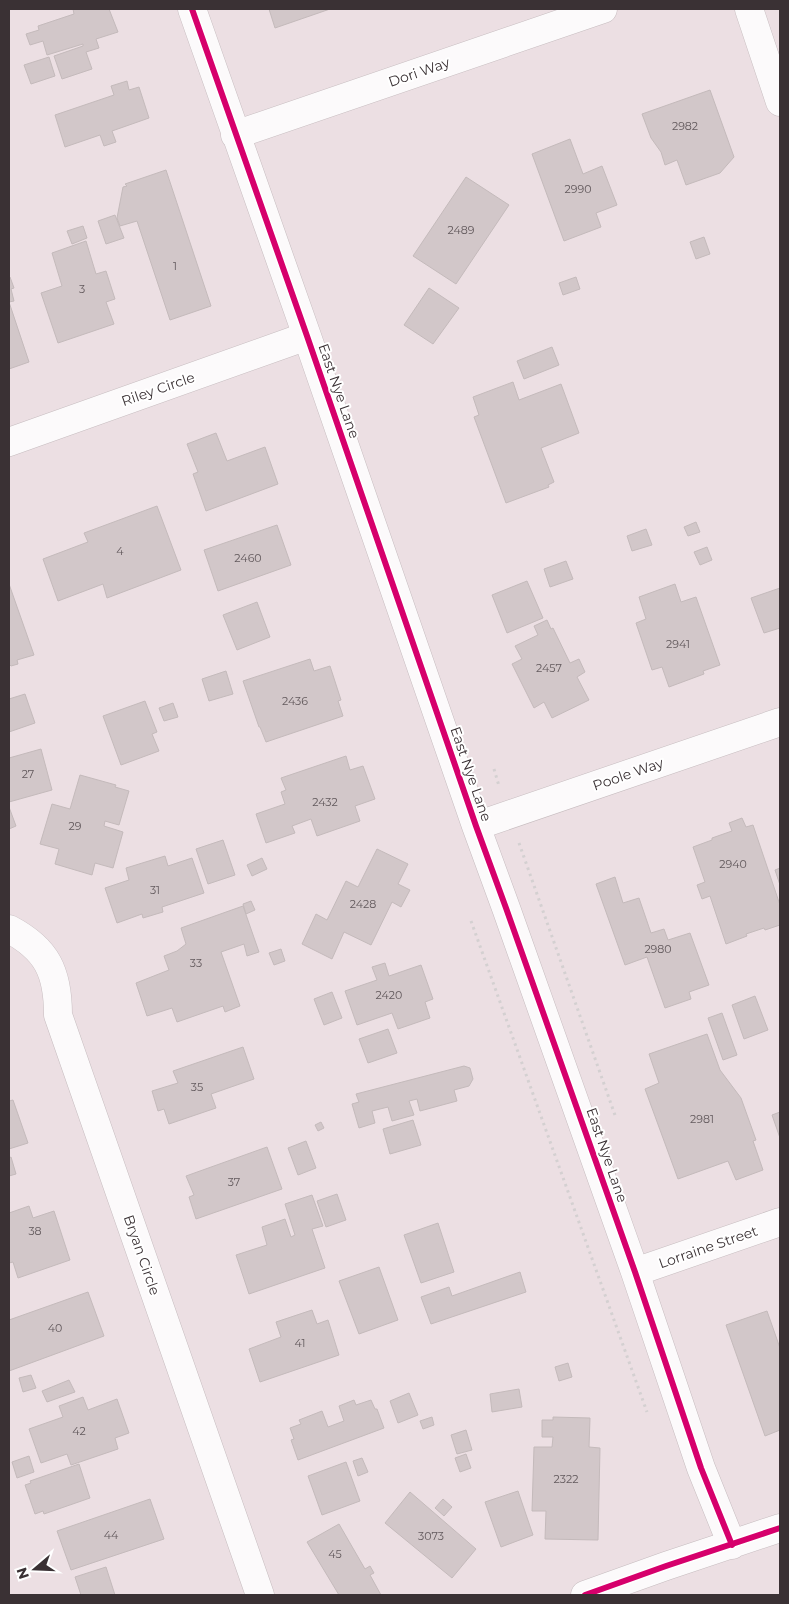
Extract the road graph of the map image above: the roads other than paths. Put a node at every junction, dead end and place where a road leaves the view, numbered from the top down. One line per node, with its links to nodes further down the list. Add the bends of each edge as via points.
1 (192, 9): 5 (street, East Nye Lane)
2 (603, 9): 5 (street, Dori Way)
3 (749, 9): 4 (street)
4 (780, 102)
5 (236, 135): 6 (street, East Nye Lane)
6 (307, 336): 7 (street, Riley Circle); 9 (street, East Nye Lane)
7 (9, 442)
8 (780, 722): 9 (street, Poole Way)
9 (476, 826): 12 (street, East Nye Lane)
10 (9, 929): 15 (street, Bryan Circle, via 29,941 51,966 58,994 58,1015)
11 (780, 1222): 12 (street, Lorraine Street)
12 (635, 1272): 14 (street, East Nye Lane, via 701,1468)
13 (780, 1528): 14 (street)
14 (732, 1545): 16 (street)
15 (260, 1595)
16 (585, 1595)

